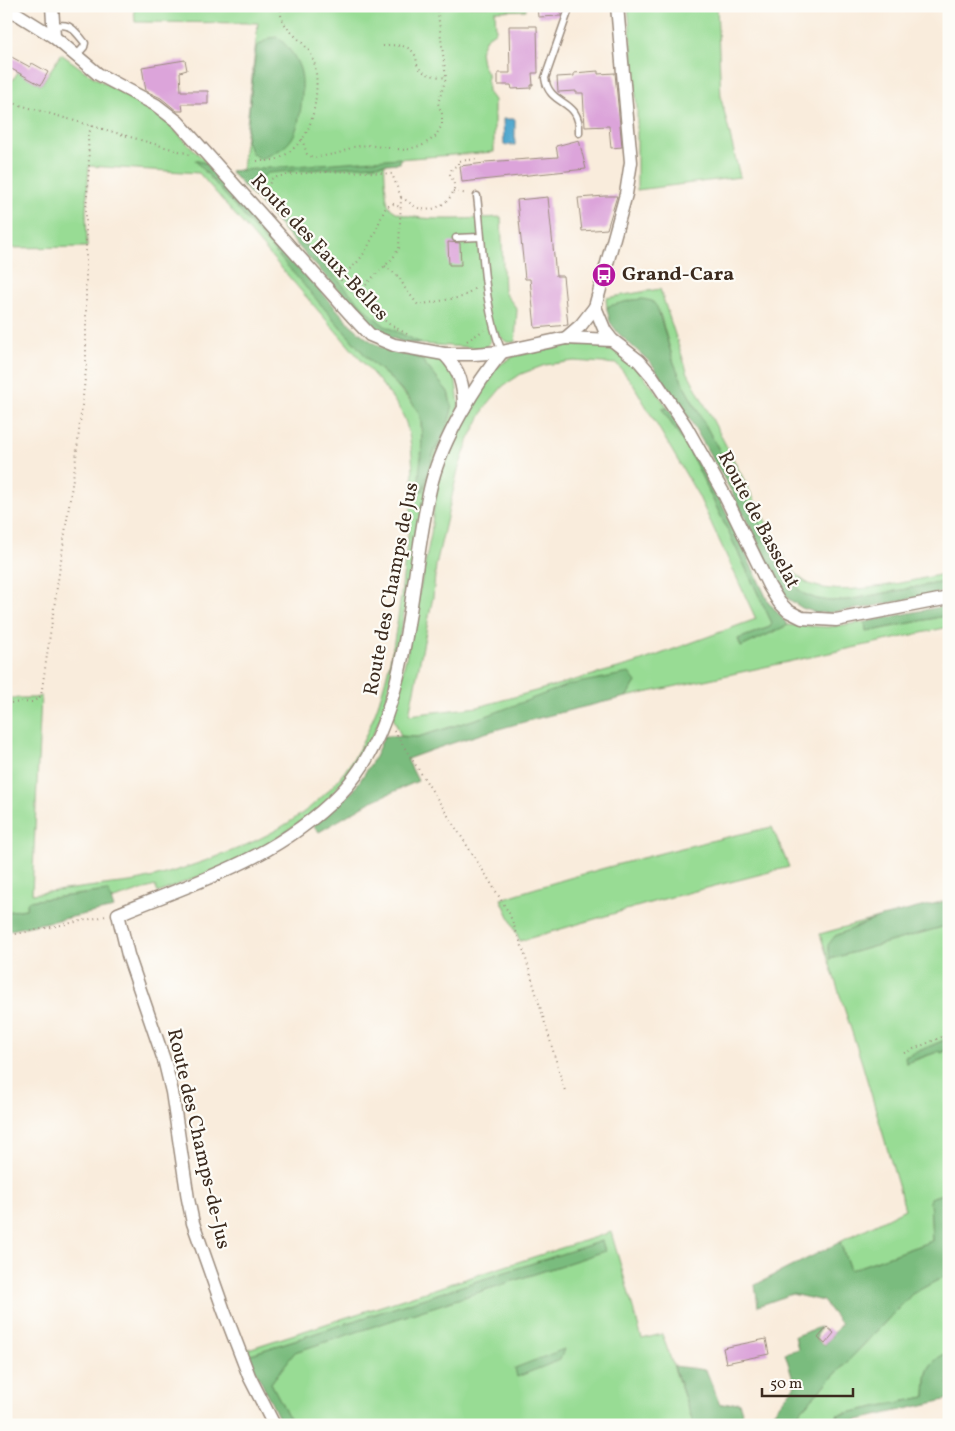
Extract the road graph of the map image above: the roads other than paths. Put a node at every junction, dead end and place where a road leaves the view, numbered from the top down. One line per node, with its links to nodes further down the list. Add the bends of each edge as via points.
1 (52, 6): 5 (street)
2 (568, 6): 7 (lane, via 545,78 547,90 569,106 578,118)
3 (617, 6): 11 (street, via 631,162 626,194)
4 (6, 7): 5 (street, Route des Eaux-Belles)
5 (54, 32): 6 (street, Route des Eaux-Belles); 6 (lane, via 66,25 83,40 84,47)
6 (76, 56): 15 (street, Route des Eaux-Belles, via 98,74 156,105 178,122 370,335 394,345)
7 (579, 133)
8 (477, 196): 9 (lane)
9 (480, 237): 10 (lane); 14 (lane, via 493,326)
10 (456, 238)
11 (595, 307): 12 (street, Route des Eaux-Belles, via 582,325); 13 (street, Route de Basselat)
12 (566, 338): 13 (street); 14 (street, Route des Eaux-Belles)
13 (612, 340): 17 (street, Route de Basselat, via 652,376 685,426 725,496 769,586 788,611 802,618 836,620)
14 (502, 352): 15 (street, Route des Eaux-Belles); 16 (street, Route des Champs de Jus, via 482,377)
15 (444, 354): 16 (street, via 459,374 464,391)
16 (464, 409): 18 (street, Route des Champs de Jus, via 442,450 432,480 411,610 395,684 372,750 359,772 340,794 301,828 265,852)
17 (949, 598)
18 (118, 914): 19 (street, Route des Champs-de-Jus, via 128,955 165,1062 188,1199 198,1237 249,1376)
19 (274, 1425)

